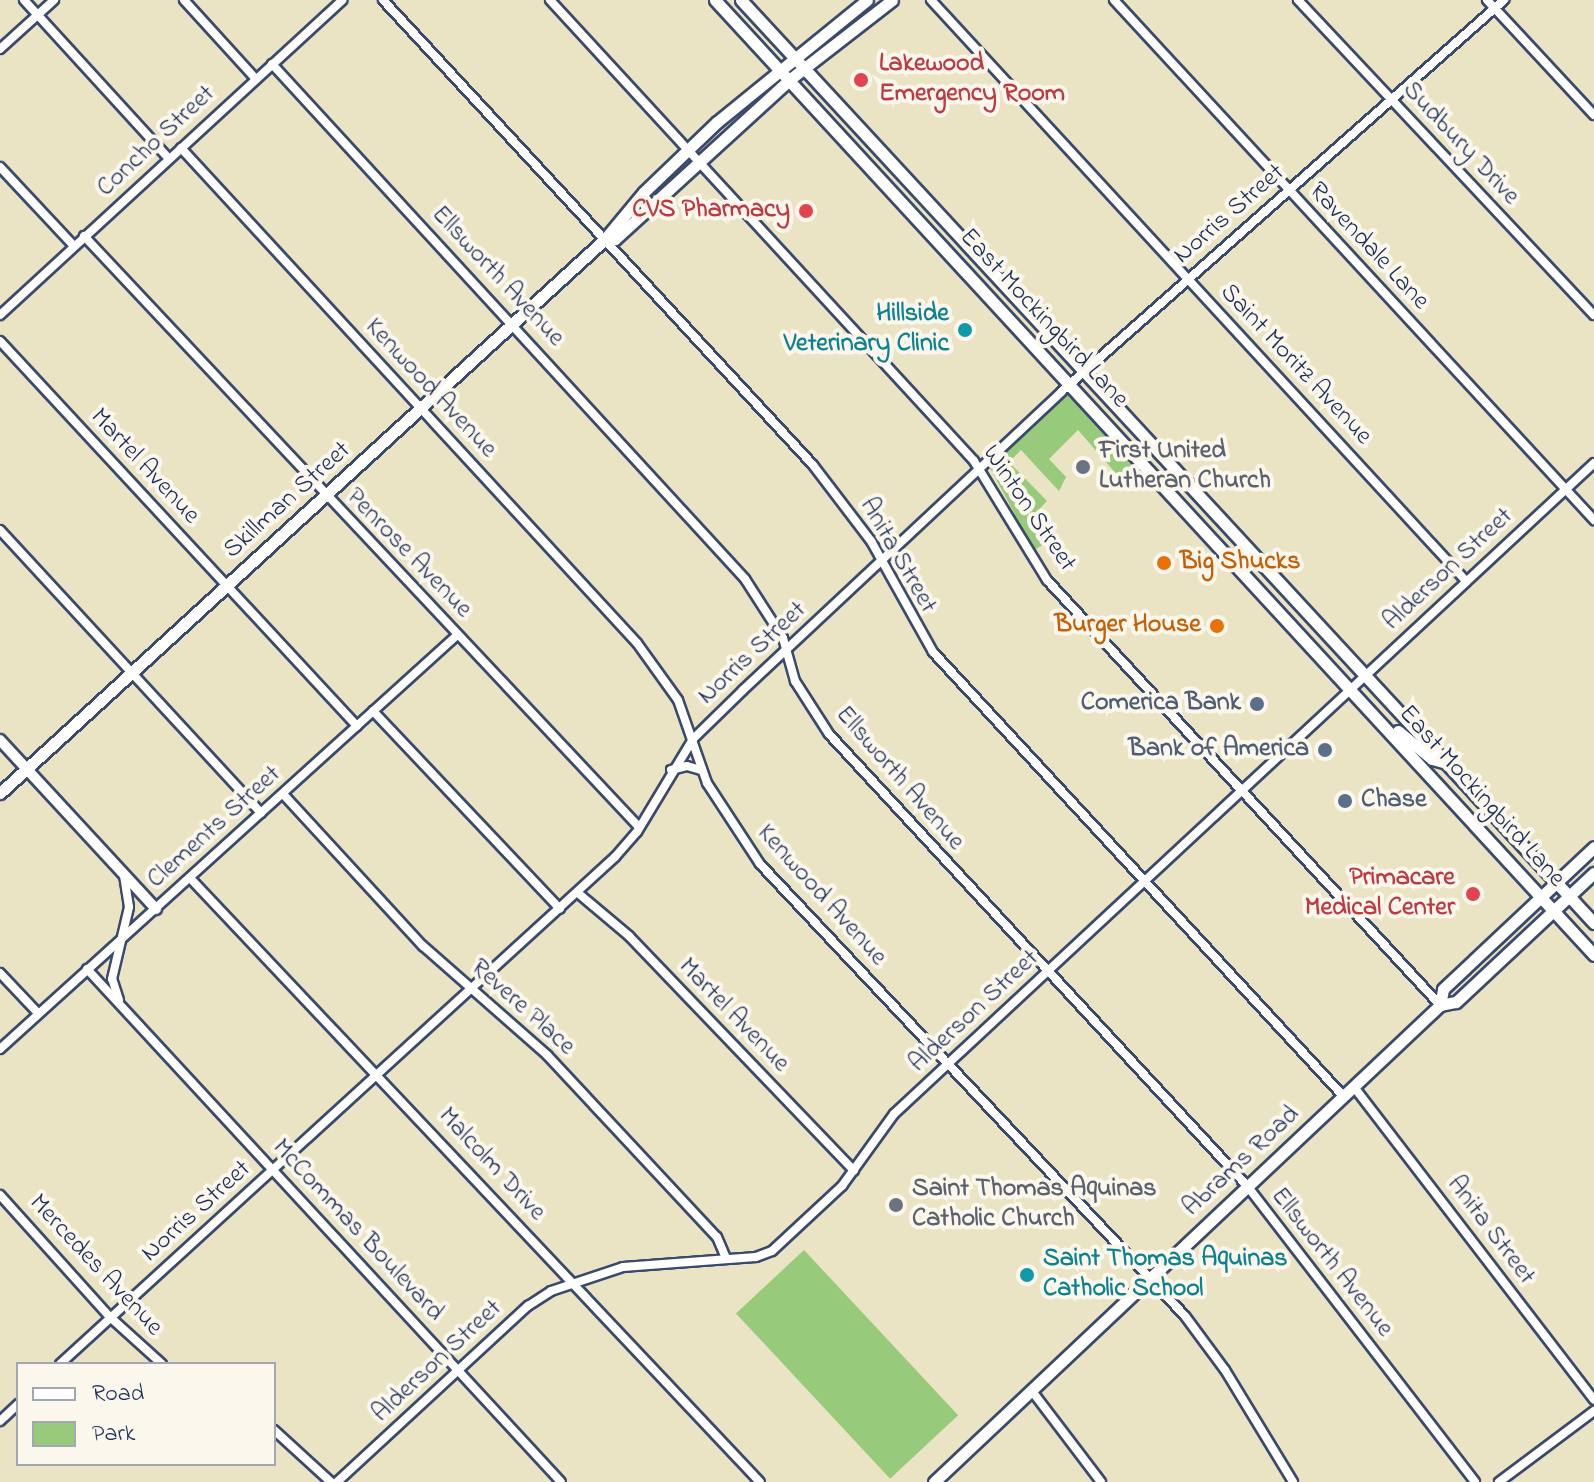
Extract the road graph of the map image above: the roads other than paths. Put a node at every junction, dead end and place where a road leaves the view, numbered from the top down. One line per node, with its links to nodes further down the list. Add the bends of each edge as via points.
1 (24, 0): 17 (street)
2 (54, 0): 17 (street)
3 (184, 0): 23 (street)
4 (341, 0): 20 (street, Concho Street)
5 (383, 0): 36 (street, Anita Street)
6 (550, 0): 28 (street, Winton Street)
7 (715, 0): 21 (main road, East Mockingbird Lane)
8 (741, 0): 19 (main road, East Mockingbird Lane)
9 (867, 0): 19 (main road, Skillman Street)
10 (892, 0): 22 (main road, Skillman Street)
11 (931, 0): 40 (street, Saint Moritz Avenue)
12 (1114, 0): 33 (street, Ravendale Lane)
13 (1298, 0): 25 (street, Sudbury Drive)
14 (1487, 0): 16 (street)
15 (1504, 0): 16 (street, Norris Street)
16 (1494, 8): 25 (street, Norris Street); 26 (street)
17 (37, 15): 18 (street); 29 (street)
18 (0, 49)
19 (792, 55): 21 (main road, Skillman Street); 22 (main road, East Mockingbird Lane)
20 (272, 64): 23 (street, Concho Street); 43 (street, Ellsworth Avenue)
21 (778, 68): 24 (main road, East Mockingbird Lane); 28 (main road, Skillman Street)
22 (804, 68): 24 (main road, Skillman Street); 32 (main road, East Mockingbird Lane)
23 (255, 78): 27 (street, Concho Street)
24 (789, 80): 30 (main road, Skillman Street); 34 (main road, East Mockingbird Lane)
25 (1390, 99): 33 (street, Norris Street); 42 (street, Sudbury Drive)
26 (1594, 115)
27 (181, 148): 29 (street, Concho Street); 47 (street, Kenwood Avenue)
28 (688, 150): 30 (street, Winton Street); 36 (main road, Skillman Street)
29 (169, 159): 35 (street, Concho Street)
30 (700, 162): 36 (main road, Skillman Street, via 615,239); 49 (street, Winton Street)
31 (0, 167): 37 (street)
32 (905, 181): 34 (main road); 38 (main road, East Mockingbird Lane)
33 (1289, 190): 40 (street, Norris Street); 50 (street, Ravendale Lane)
34 (894, 191): 39 (main road, East Mockingbird Lane)
35 (84, 236): 37 (street, Concho Street); 51 (street, Penrose Avenue)
36 (604, 240): 43 (main road, Skillman Street); 54 (street, Anita Street, via 813,465)
37 (74, 246): 41 (street, Concho Street)
38 (976, 259): 39 (main road); 45 (main road, East Mockingbird Lane)
39 (966, 268): 46 (main road, East Mockingbird Lane)
40 (1188, 278): 45 (street, Norris Street); 55 (street, Saint Moritz Avenue)
41 (0, 315)
42 (1594, 315)
43 (513, 324): 47 (main road, Skillman Street); 58 (street, Ellsworth Avenue, via 745,579 783,638)
44 (0, 341): 56 (street, Martel Avenue)
45 (1082, 373): 46 (street, Norris Street); 60 (main road, East Mockingbird Lane)
46 (1072, 382): 49 (street, Norris Street); 61 (main road, East Mockingbird Lane)
47 (421, 409): 51 (main road, Skillman Street); 65 (street, Kenwood Avenue, via 637,643 678,700)
48 (1594, 463): 50 (street, Alderson Street)
49 (980, 468): 54 (street, Norris Street); 71 (street, Winton Street, via 1040,571)
50 (1566, 490): 52 (street, Ravendale Lane); 55 (street, Alderson Street)
51 (325, 496): 56 (main road, Skillman Street); 57 (street, Penrose Avenue)
52 (1594, 520)
53 (0, 530): 59 (street)
54 (883, 560): 58 (street, Norris Street); 81 (street, Anita Street, via 933,652)
55 (1466, 581): 60 (street, Alderson Street)
56 (227, 585): 59 (main road, Skillman Street); 64 (street, Martel Avenue)
57 (455, 637): 62 (street, Clements Street); 75 (street, Penrose Avenue, via 467,639)
58 (785, 651): 65 (street, Norris Street); 93 (street, Ellsworth Avenue, via 795,681 837,745)
59 (132, 673): 68 (main road, Skillman Street); 74 (street)
60 (1362, 676): 61 (street, Alderson Street); 67 (main road, East Mockingbird Lane)
61 (1351, 686): 63 (main road, East Mockingbird Lane); 71 (street, Alderson Street)
62 (373, 711): 64 (street, Clements Street); 86 (street)
63 (1387, 724): 67 (main road, via 1432,759); 84 (main road, East Mockingbird Lane)
64 (357, 726): 73 (street, Clements Street)
65 (693, 739): 69 (street, Kenwood Avenue); 70 (street, Norris Street)
66 (0, 740): 68 (street)
67 (1447, 763): 80 (main road, East Mockingbird Lane)
68 (26, 769): 72 (main road, Skillman Street); 77 (street)
69 (701, 770): 70 (street, via 687,766); 99 (street, Kenwood Avenue, via 719,807 760,864)
70 (671, 771): 75 (street, Norris Street)
71 (1242, 789): 81 (street, Alderson Street); 95 (street, Winton Street)
72 (0, 793)
73 (283, 794): 74 (street, Clements Street); 94 (street, Revere Place, via 423,946)
74 (261, 813): 79 (street, Clements Street)
75 (639, 827): 82 (street, Norris Street)
76 (1594, 847): 80 (main road, Abrams Road)
77 (124, 873): 85 (street); 89 (street, McCommas Boulevard, via 129,907)
78 (1594, 873): 83 (main road, Abrams Road)
79 (190, 878): 85 (street, Clements Street); 100 (street, Malcolm Drive)
80 (1556, 881): 83 (main road, East Mockingbird Lane); 84 (main road, Abrams Road)
81 (1144, 882): 93 (street, Alderson Street); 102 (street, Anita Street)
82 (578, 893): 86 (street, Norris Street); 103 (street, Martel Avenue, via 629,936)
83 (1570, 896): 87 (main road, Abrams Road); 88 (main road, East Mockingbird Lane)
84 (1541, 897): 87 (main road, East Mockingbird Lane); 95 (main road, Abrams Road, via 1443,989)
85 (156, 909): 89 (street, Clements Street)
86 (560, 909): 94 (street, Norris Street)
87 (1554, 910): 90 (main road, East Mockingbird Lane); 95 (main road, Abrams Road, via 1456,1002)
88 (1594, 923)
89 (118, 943): 91 (street, Clements Street); 96 (street, McCommas Boulevard, via 112,979)
90 (1594, 955)
91 (87, 969): 96 (street, McCommas Boulevard); 97 (street, Clements Street)
92 (0, 973): 97 (street)
93 (1047, 973): 99 (street, Alderson Street); 105 (street, Ellsworth Avenue)
94 (471, 989): 100 (street, Norris Street); 107 (street, Revere Place, via 547,1055 717,1237)
95 (1440, 1005): 101 (main road, Abrams Road)
96 (123, 1008): 104 (street, McCommas Boulevard)
97 (38, 1013): 98 (street, Clements Street)
98 (0, 1049)
99 (950, 1065): 103 (street, Alderson Street, via 878,1131); 108 (street, Kenwood Avenue)
100 (377, 1076): 104 (street, Norris Street); 109 (street, Malcolm Drive)
101 (1354, 1087): 102 (main road, Abrams Road); 115 (street, Anita Street)
102 (1344, 1097): 105 (main road, Abrams Road)
103 (854, 1171): 107 (street, Alderson Street, via 772,1251)
104 (271, 1172): 110 (street, Norris Street); 113 (street, McCommas Boulevard)
105 (1248, 1187): 108 (main road, Abrams Road); 126 (street, Ellsworth Avenue)
106 (0, 1195): 110 (street, Mercedes Avenue)
107 (726, 1258): 109 (street, Alderson Street, via 623,1267)
108 (1150, 1279): 114 (main road, Abrams Road); 125 (street, Kenwood Avenue, via 1225,1370)
109 (573, 1281): 113 (street, Alderson Street, via 528,1306); 122 (street, Malcolm Drive)
110 (110, 1317): 111 (street, Norris Street); 112 (street, Mercedes Avenue)
111 (62, 1362)
112 (160, 1362)
113 (458, 1371): 120 (street, Alderson Street); 121 (street, McCommas Boulevard)
114 (1032, 1391): 123 (main road, Abrams Road); 124 (street)
115 (1594, 1400)
116 (16, 1406): 118 (street)
117 (1594, 1411): 127 (street)
118 (0, 1421)
119 (276, 1432): 120 (street)
120 (334, 1482)
121 (561, 1482)
122 (760, 1482)
123 (934, 1482)
124 (1101, 1482)
125 (1293, 1482)
126 (1475, 1482)
127 (1499, 1482)

